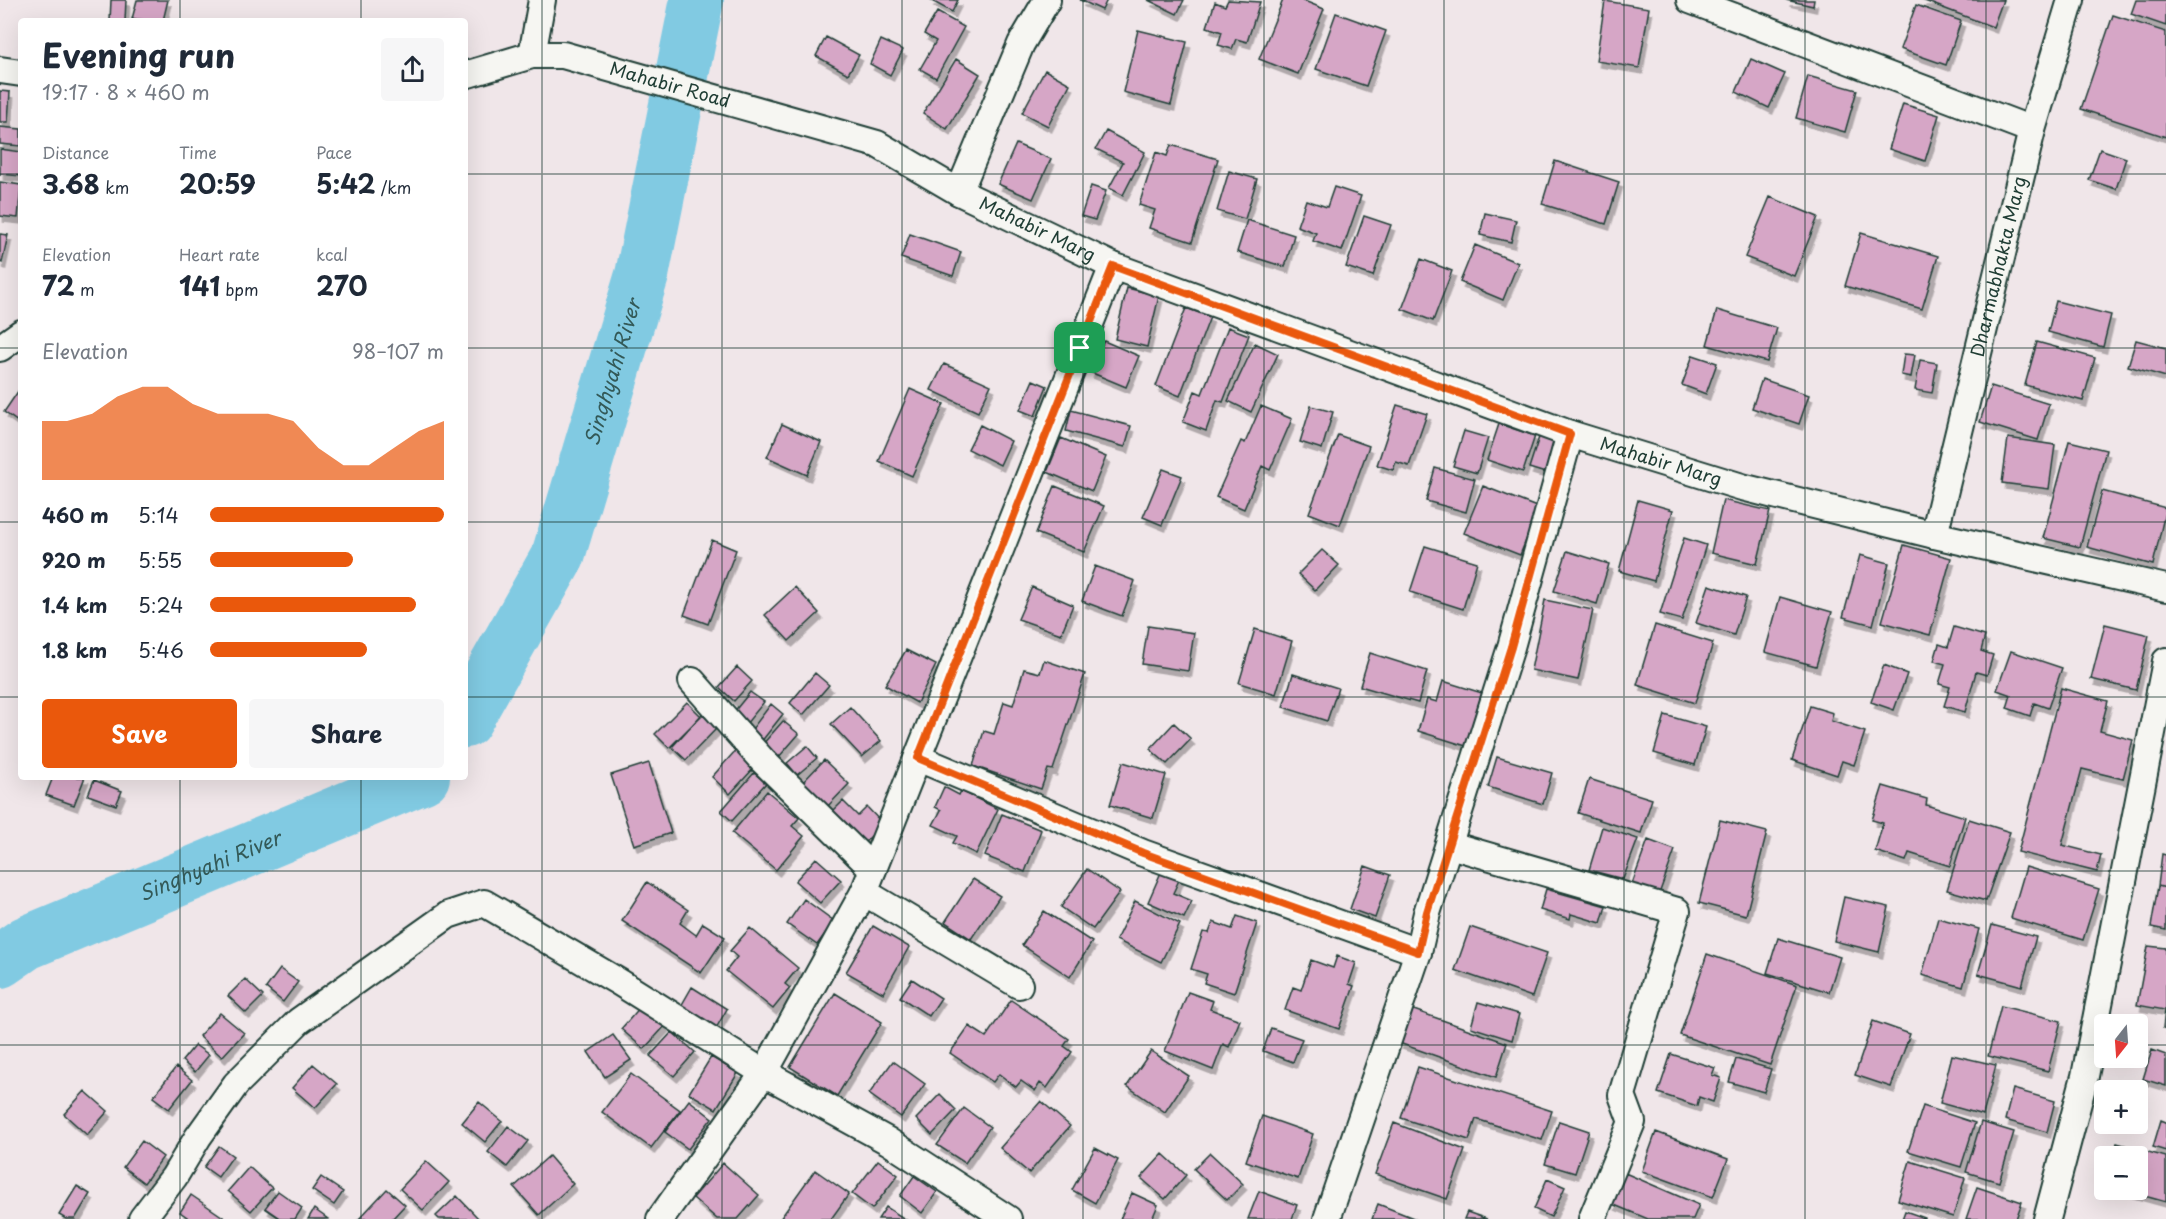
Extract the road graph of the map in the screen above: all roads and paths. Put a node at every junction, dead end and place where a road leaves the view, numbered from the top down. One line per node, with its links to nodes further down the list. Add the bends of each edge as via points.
1 (542, 0): 5 (street)
2 (1047, 0): 11 (street, via 1021,44)
3 (1690, 0): 10 (street)
4 (2071, 0): 10 (street, Dharmabhakta Marg)
5 (532, 55): 8 (street); 9 (street, Mahabir Road, via 563,55)
6 (0, 70): 7 (street)
7 (18, 73)
8 (468, 74)
9 (775, 114): 11 (street, Mahabir Marg, via 877,144)
10 (2032, 130): 16 (street, Dharmabhakta Marg)
11 (959, 192): 12 (street, Mahabir Marg)
12 (1113, 266): 15 (street, Mahabir Marg); 20 (street)
13 (18, 335): 14 (street)
14 (0, 348)
15 (1570, 434): 16 (street, Mahabir Marg, via 1742,487); 21 (street, via 1511,647)
16 (1934, 535): 17 (street, Mahabir Marg)
17 (2166, 588)
18 (2166, 661): 31 (street, via 2085,1076)
19 (692, 681): 22 (street)
20 (918, 758): 22 (street); 23 (street, via 1143,853)
21 (1450, 845): 23 (street); 30 (street, via 1677,911 1622,1095 1632,1122)
22 (869, 881): 24 (street); 25 (street)
23 (1418, 952): 29 (street)
24 (1019, 986)
25 (764, 1073): 26 (street, via 484,903 448,915 299,1021 236,1084); 27 (street); 28 (street, via 888,1141)
26 (142, 1219)
27 (660, 1219)
28 (1008, 1219)
29 (1327, 1219)
30 (1592, 1219)
31 (2047, 1219)

